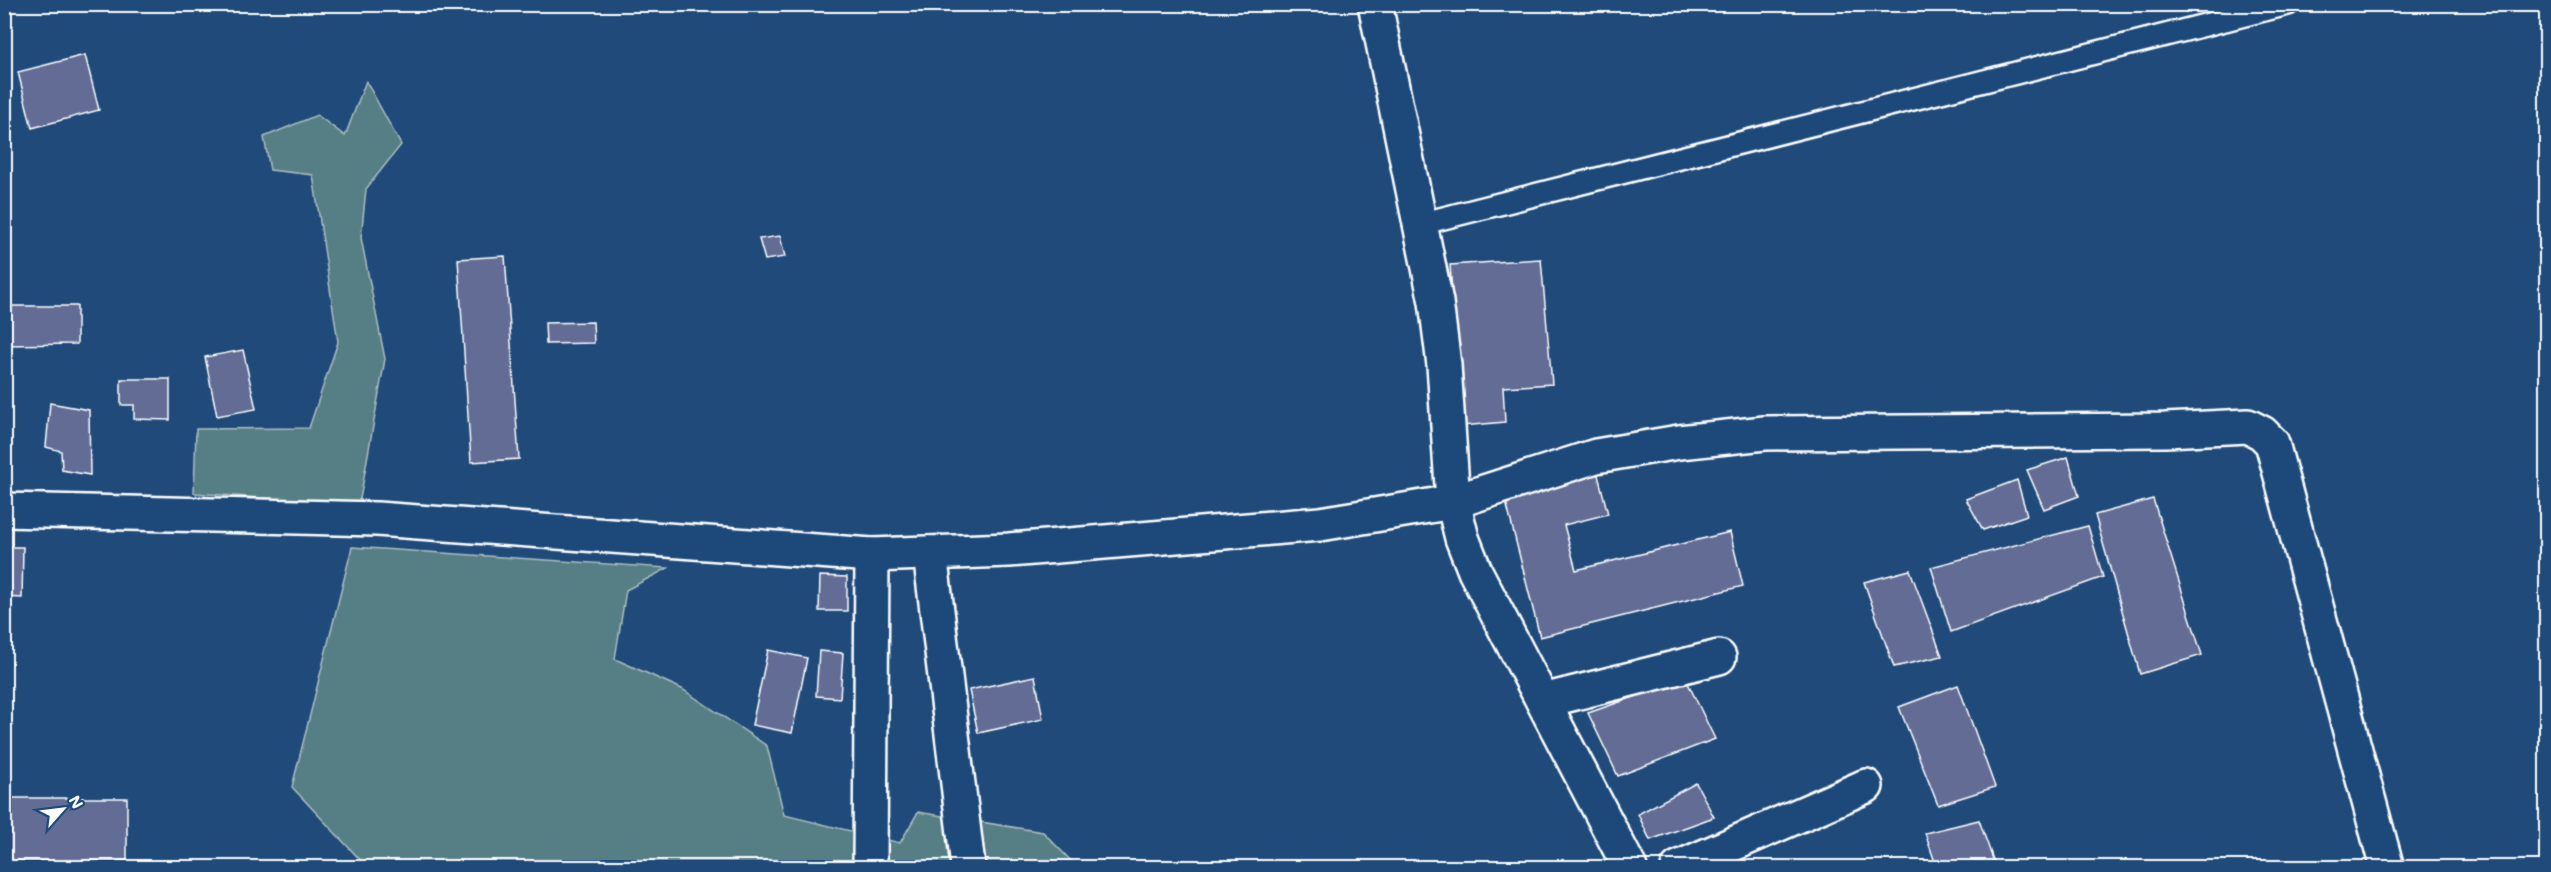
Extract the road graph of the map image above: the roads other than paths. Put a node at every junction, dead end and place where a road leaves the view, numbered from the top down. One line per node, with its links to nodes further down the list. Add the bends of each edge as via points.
1 (1375, 4): 3 (street)
2 (2288, 4): 3 (lane)
3 (1420, 224): 4 (street, via 1444,365)
4 (1453, 502): 6 (street, via 1320,524); 9 (street, via 1475,572); 15 (street, via 1596,456 1766,433 2248,426 2272,443)
5 (4, 510): 7 (street, via 377,519)
6 (930, 553): 7 (street); 11 (street)
7 (872, 555): 12 (street)
8 (1719, 657): 9 (street)
9 (1543, 701): 13 (street)
10 (1866, 786): 14 (street)
11 (968, 866)
12 (870, 867)
13 (1630, 867)
14 (1678, 867)
15 (2387, 867)

